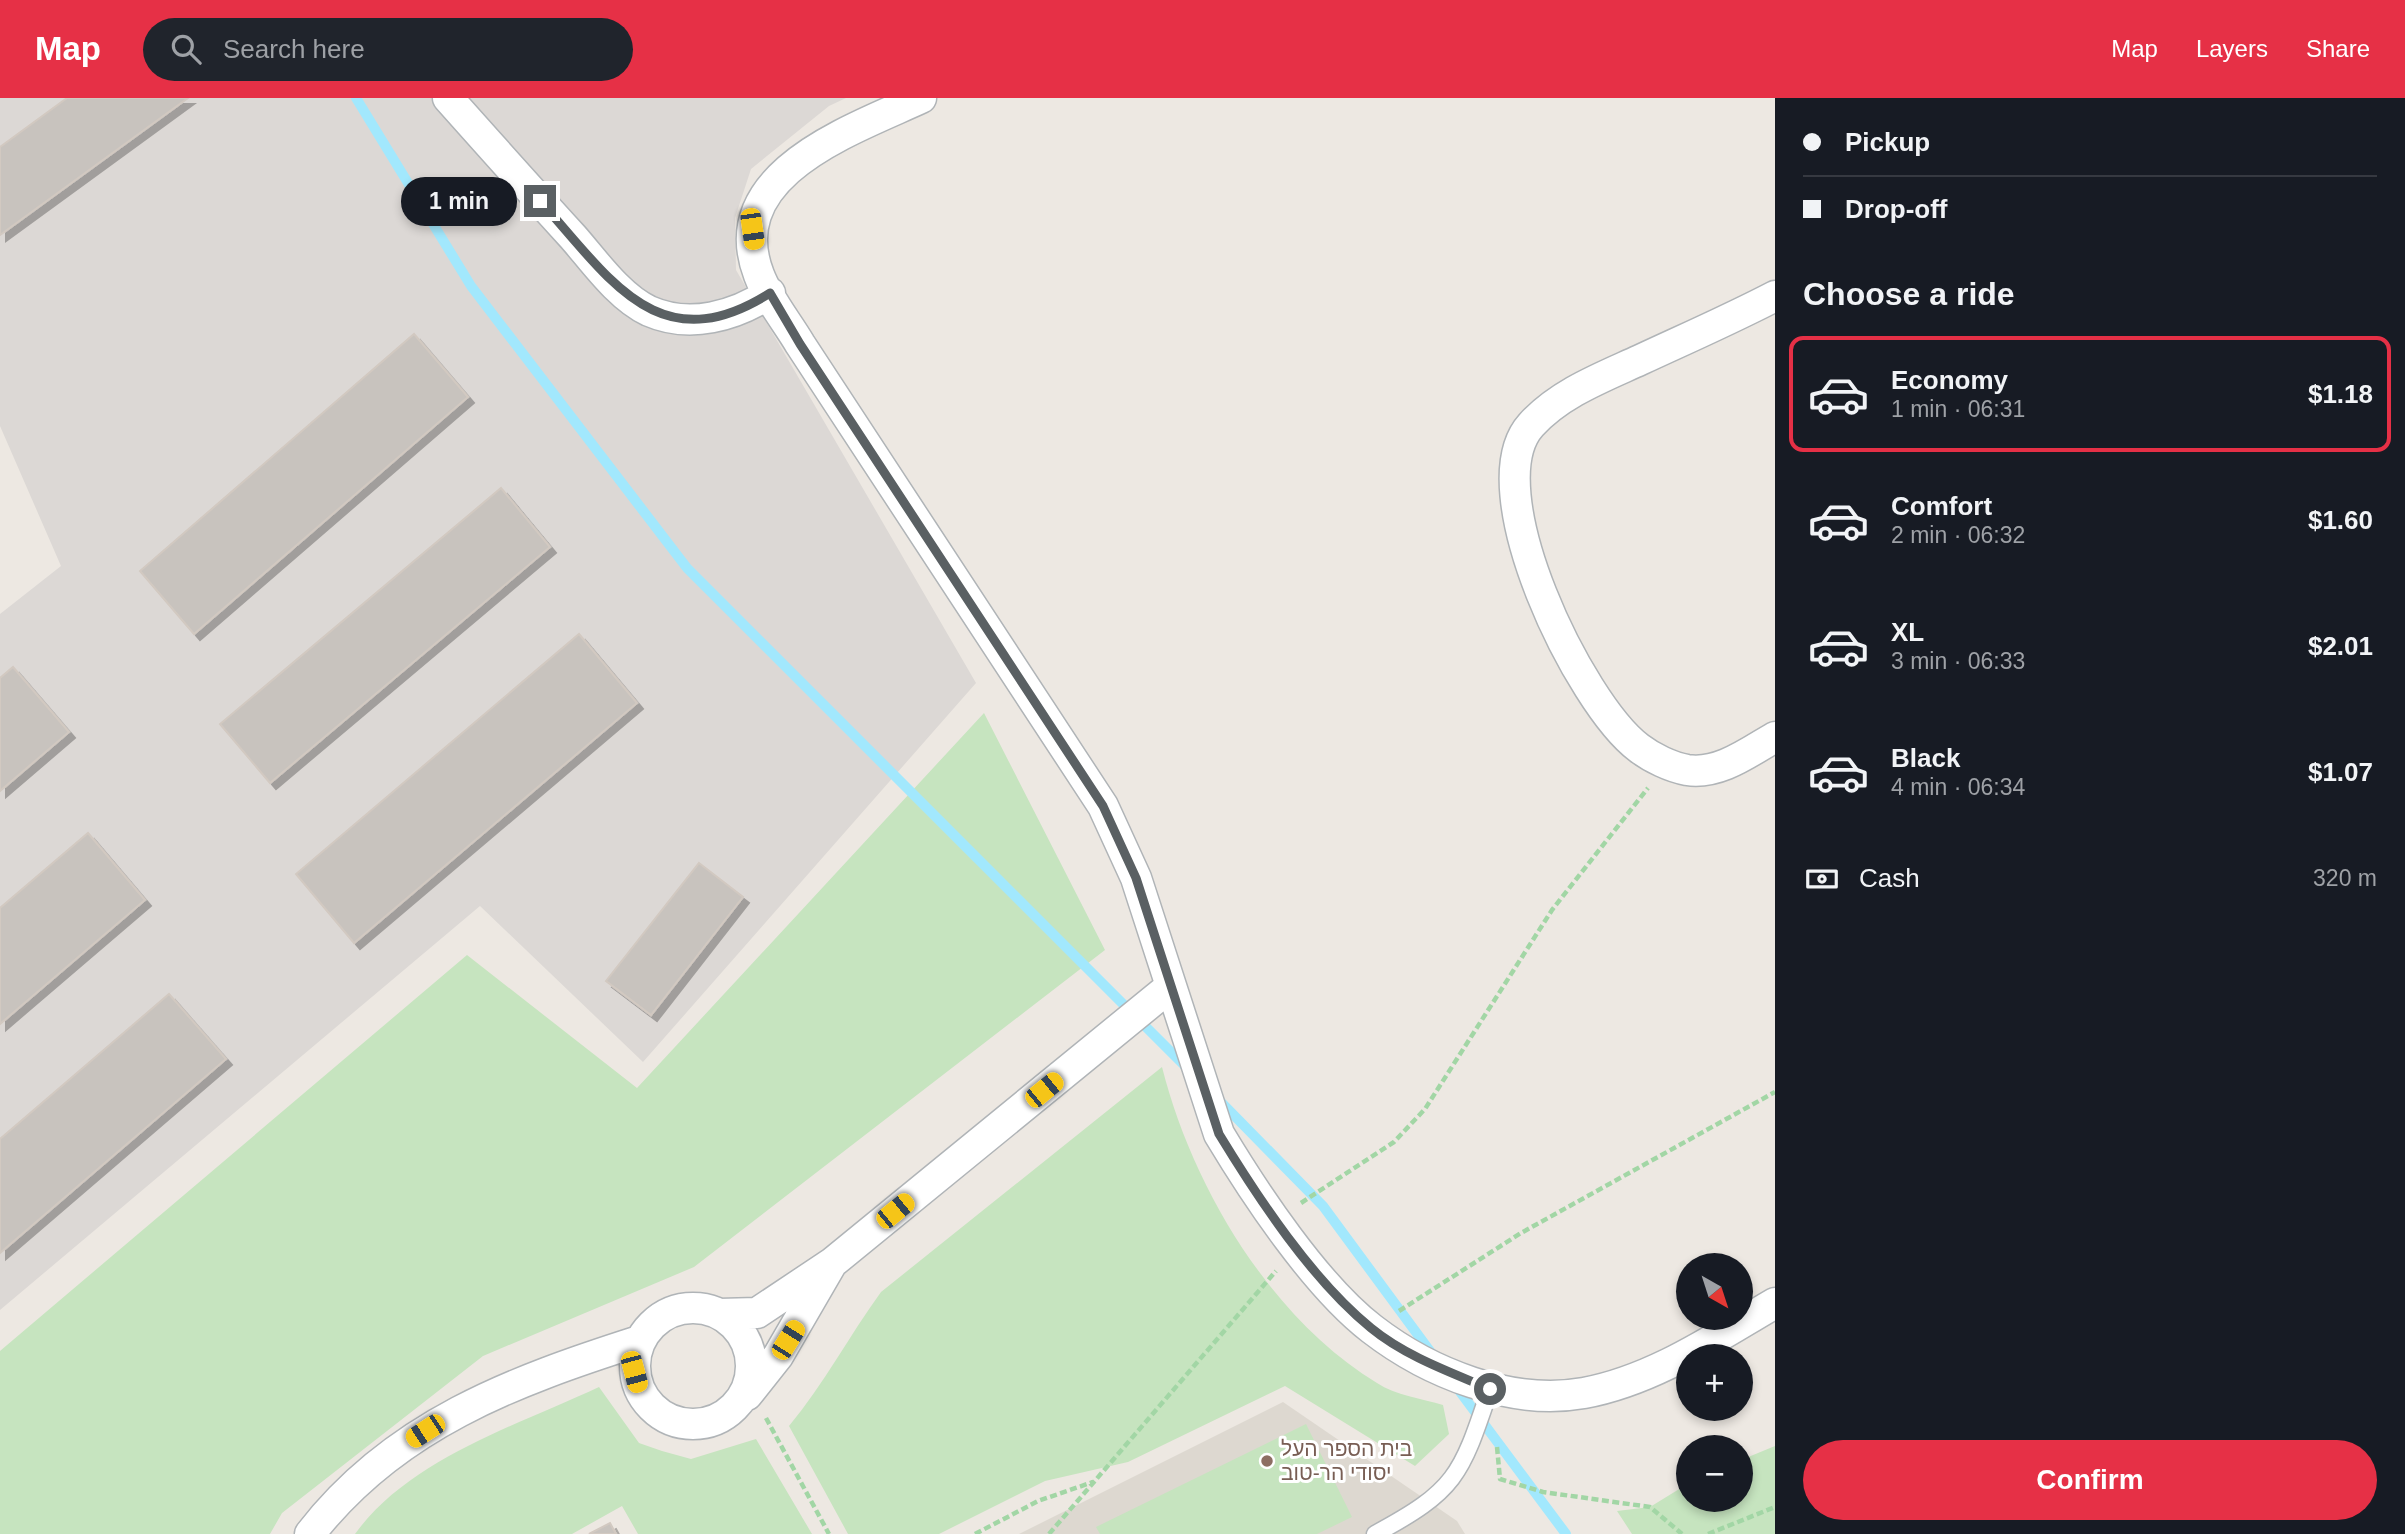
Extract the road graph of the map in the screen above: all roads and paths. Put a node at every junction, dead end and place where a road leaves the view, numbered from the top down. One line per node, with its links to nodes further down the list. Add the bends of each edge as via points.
1 (448, 98): 3 (street, via 614,284 647,310 674,319 706,318 744,310)
2 (921, 98): 3 (street, via 821,145 763,195 752,229 759,274)
3 (770, 293): 7 (street, via 1103,806 1136,878)
4 (1775, 296): 6 (street, via 1570,393 1530,426 1514,464 1519,524 1555,624 1593,695 1639,748)
5 (1775, 737): 6 (street, via 1720,767 1689,771)
6 (1667, 764): 9 (path, via 1552,909 1425,1109 1394,1142)
7 (1171, 986): 9 (street, via 1219,1134); 11 (street)
8 (1775, 1092): 14 (path, via 1521,1233)
9 (1277, 1219): 10 (street)
10 (1297, 1247): 14 (street, via 1322,1280); 19 (path)
11 (832, 1263): 13 (street, via 757,1313); 17 (street, via 785,1345)
12 (1775, 1303): 16 (street, via 1665,1367 1620,1383 1583,1393 1532,1395)
13 (719, 1314): 15 (street, via 688,1307 667,1313); 17 (street, via 741,1332 750,1350 751,1374)
14 (1372, 1328): 16 (street, via 1424,1361)
15 (639, 1341): 17 (street, via 634,1372 640,1392 651,1408 668,1419 688,1424 714,1421); 21 (street, via 493,1393 446,1417 404,1445)
16 (1490, 1389): 25 (lane, via 1466,1458 1444,1489 1419,1510)
17 (741, 1400): 22 (path)
18 (1496, 1440): 26 (path, via 1500,1479 1543,1492 1650,1507)
19 (1094, 1482): 23 (path, via 1038,1501); 24 (path)
20 (1775, 1507): 27 (path)
21 (310, 1534)
22 (829, 1534)
23 (975, 1534)
24 (1049, 1534)
25 (1375, 1534)
26 (1682, 1534)
27 (1708, 1534)

